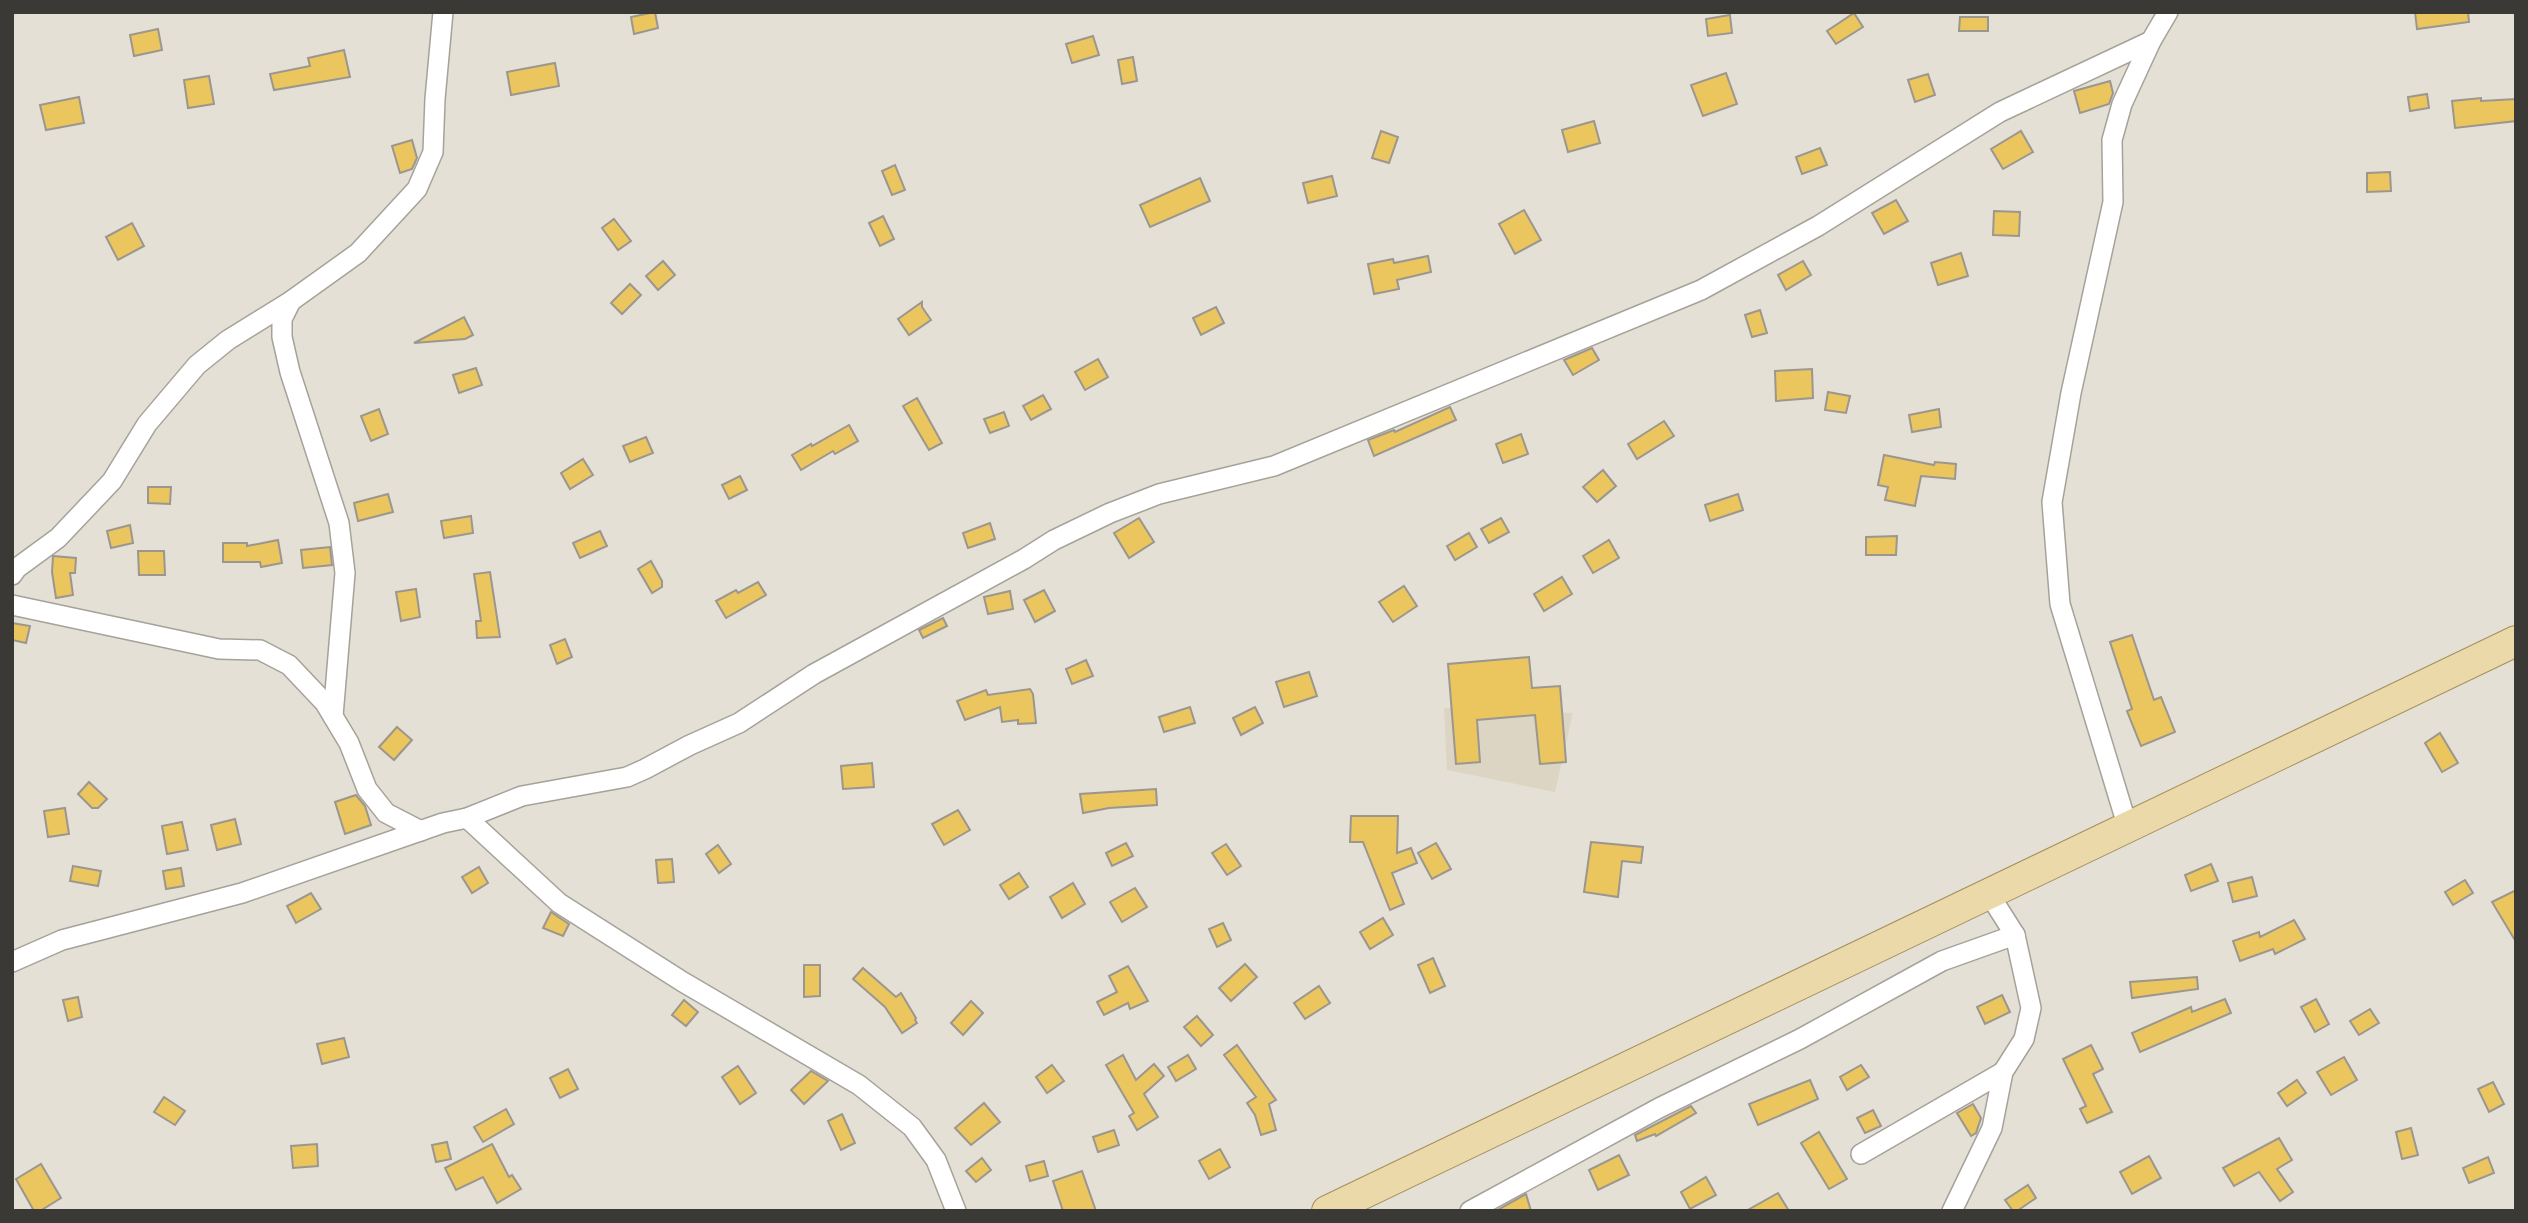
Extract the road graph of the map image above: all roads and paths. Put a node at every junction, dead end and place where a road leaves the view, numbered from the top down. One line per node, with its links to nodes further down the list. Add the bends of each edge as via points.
1 (443, 12): 4 (street, via 433,152 417,189 358,253)
2 (2168, 12): 3 (street)
3 (2151, 41): 9 (street, via 2000,112 1818,226 1701,290 1274,466 1159,494 1110,513 814,674 739,723 645,769 627,777 522,796); 10 (street, via 2122,104 2112,140 2113,202 2052,502 2060,604)
4 (291, 301): 5 (street, via 197,365 147,424 112,481 58,538); 8 (street, via 282,320 282,337 339,523 345,573)
5 (12, 575)
6 (12, 605): 8 (street, via 219,649 260,650 289,665)
7 (2516, 641): 10 (main road)
8 (333, 716): 11 (street, via 368,789 386,813)
9 (467, 818): 11 (street); 17 (street, via 559,903 859,1085 912,1127 936,1160)
10 (2128, 828): 12 (main road)
11 (421, 831): 14 (street, via 242,893 62,940)
12 (1989, 894): 13 (street); 18 (main road)
13 (2015, 935): 15 (street, via 2031,1008 2024,1039); 19 (street, via 1942,961)
14 (12, 962)
15 (2003, 1072): 16 (street); 20 (street, via 1992,1128)
16 (1861, 1154)
17 (956, 1211)
18 (1327, 1211)
19 (1470, 1211)
20 (1952, 1211)

